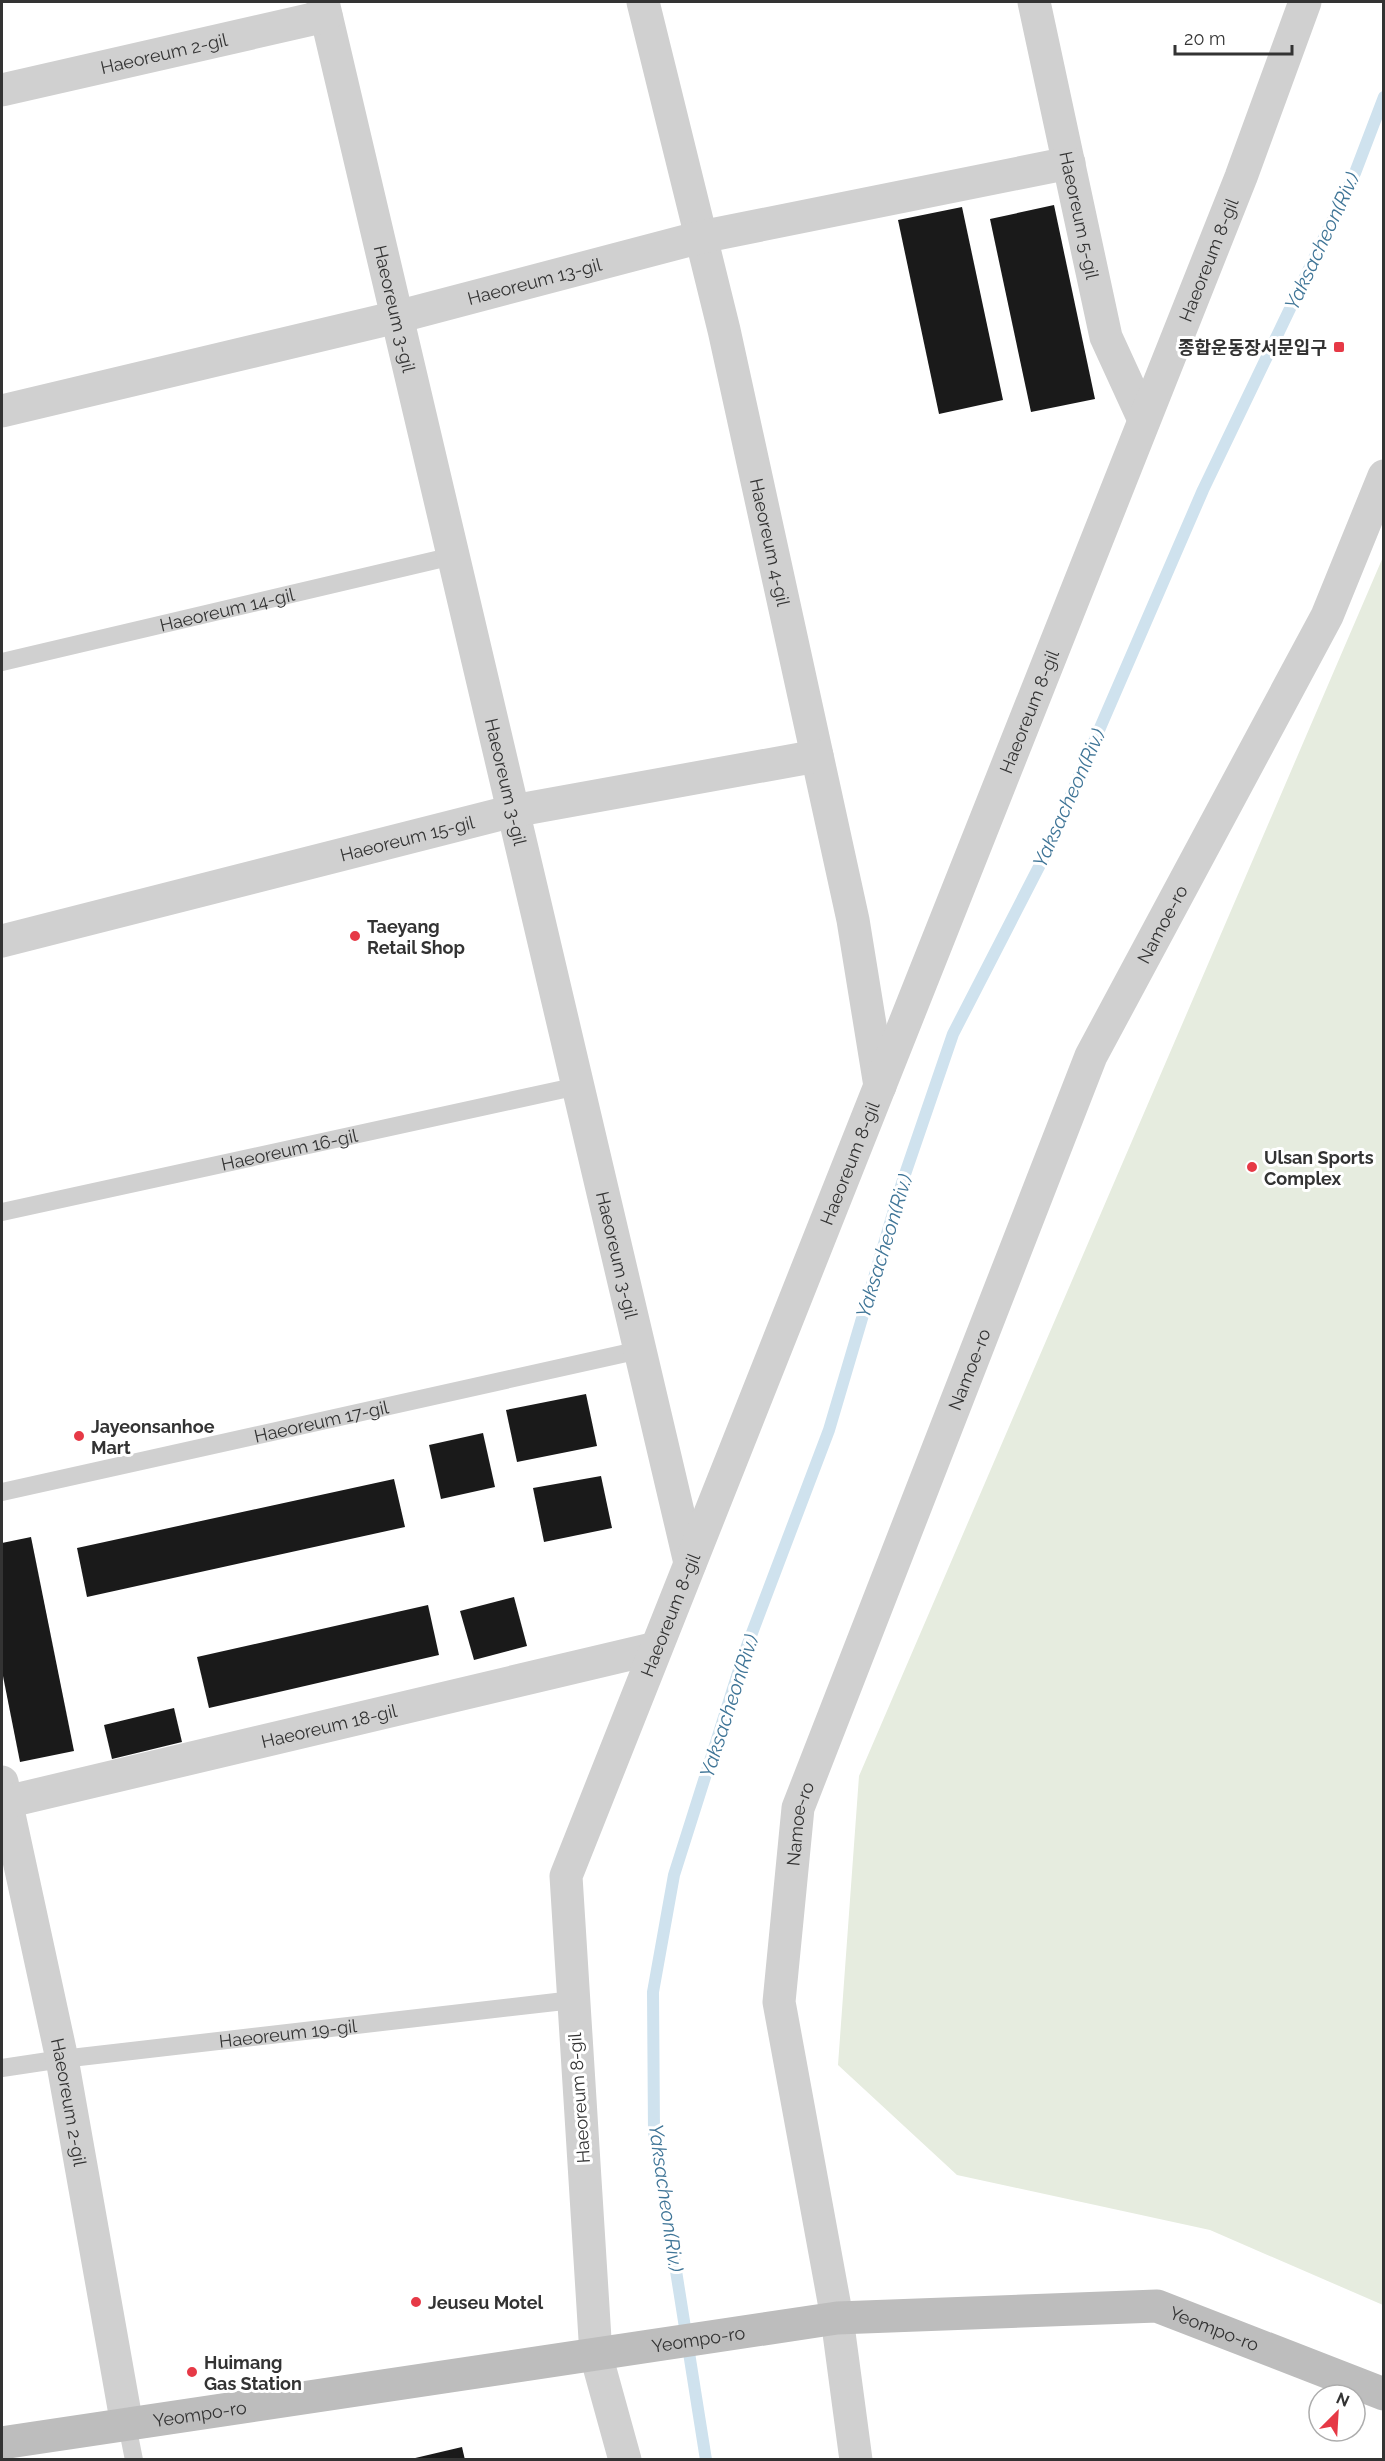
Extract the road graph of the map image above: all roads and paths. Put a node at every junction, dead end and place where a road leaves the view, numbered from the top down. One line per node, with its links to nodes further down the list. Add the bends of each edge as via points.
1 (644, 2): 7 (street, Haeoreum 4-gil)
2 (1034, 2): 6 (street, Haeoreum 5-gil)
3 (1305, 2): 10 (street, Haeoreum 8-gil, via 1241,177)
4 (324, 9): 5 (street, Haeoreum 2-gil); 8 (street, Haeoreum 3-gil)
5 (2, 90)
6 (1069, 163): 7 (street, Haeoreum 13-gil); 10 (street, Haeoreum 5-gil, via 1106,337)
7 (701, 237): 8 (street, Haeoreum 13-gil); 14 (street, Haeoreum 4-gil)
8 (397, 317): 9 (street, Haeoreum 13-gil); 12 (street, Haeoreum 3-gil)
9 (2, 411)
10 (1144, 420): 18 (street, Haeoreum 8-gil)
11 (1383, 476): 28 (street, Namoe-ro, via 1327,616 1091,1056 798,1808 779,2002)
12 (453, 556): 13 (lane, Haeoreum 14-gil); 15 (street, Haeoreum 3-gil)
13 (2, 662)
14 (817, 756): 15 (street, Haeoreum 15-gil); 18 (street, Haeoreum 4-gil, via 854,920)
15 (513, 811): 16 (street, Haeoreum 15-gil); 17 (street, Haeoreum 3-gil)
16 (2, 940)
17 (578, 1086): 19 (lane, Haeoreum 16-gil); 20 (street, Haeoreum 3-gil)
18 (880, 1086): 22 (street, Haeoreum 8-gil)
19 (2, 1212)
20 (640, 1350): 21 (lane, Haeoreum 17-gil); 22 (street, Haeoreum 3-gil)
21 (2, 1492)
22 (690, 1563): 23 (street, Haeoreum 8-gil)
23 (656, 1648): 24 (street, Haeoreum 18-gil); 25 (street, Haeoreum 8-gil, via 566,1876)
24 (3, 1795): 26 (street, Haeoreum 2-gil)
25 (573, 2000): 26 (lane, Haeoreum 19-gil); 29 (street, Haeoreum 8-gil)
26 (62, 2059): 27 (lane, Haeoreum 19-gil); 31 (street, Haeoreum 2-gil)
27 (2, 2068)
28 (837, 2318): 29 (main road, Yeompo-ro); 30 (main road, Yeompo-ro, via 1157,2306); 35 (street, Namoe-ro)
29 (596, 2355): 31 (main road, Yeompo-ro); 34 (street, Haeoreum 8-gil)
30 (1383, 2394)
31 (127, 2425): 32 (main road, Yeompo-ro); 33 (lane)
32 (2, 2444)
33 (134, 2460)
34 (625, 2460)
35 (856, 2460)

